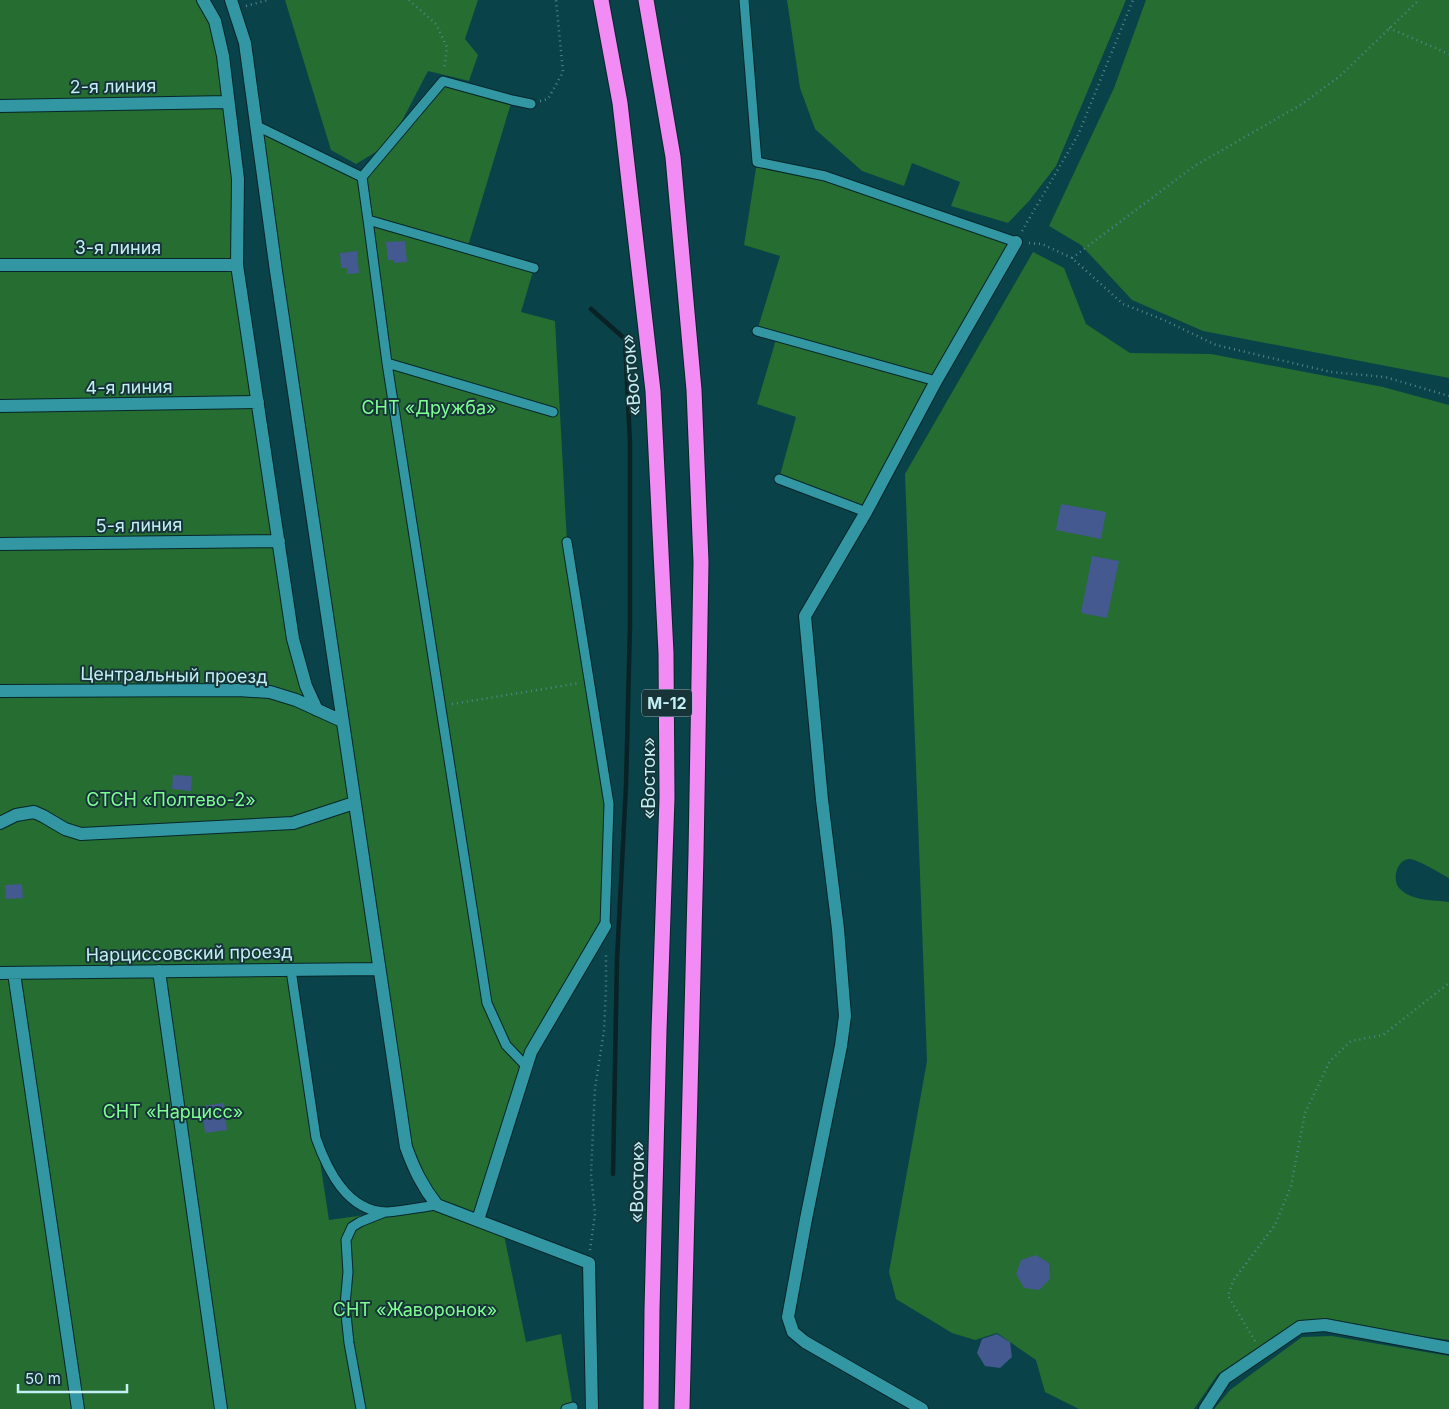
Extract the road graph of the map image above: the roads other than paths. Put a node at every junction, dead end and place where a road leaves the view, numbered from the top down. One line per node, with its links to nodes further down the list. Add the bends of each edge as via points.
1 (202, 0): 6 (street, via 215,21)
2 (601, 0): 47 (highway, «Восток» / М-12, via 620,103 653,391 666,653 667,798)
3 (646, 0): 48 (highway, М-12, via 673,157 694,390 701,562)
4 (744, 0): 12 (lane, via 757,162 825,176)
5 (233, 4): 9 (street, via 246,43)
6 (228, 102): 8 (street, 2-я линия); 14 (street, via 238,180)
7 (532, 104): 10 (lane, via 443,81)
8 (0, 106)
9 (255, 125): 10 (lane); 29 (street)
10 (362, 177): 11 (lane)
11 (368, 220): 15 (lane); 17 (lane)
12 (1016, 242): 18 (street)
13 (0, 265): 14 (street, 3-я линия)
14 (237, 265): 19 (street)
15 (534, 268)
16 (757, 330): 18 (lane)
17 (387, 363): 21 (lane); 38 (lane, via 487,1003 506,1044)
18 (936, 381): 23 (street)
19 (258, 402): 20 (street, 4-я линия); 24 (street)
20 (0, 406)
21 (553, 412)
22 (779, 480): 23 (lane)
23 (866, 512): 49 (street, via 805,616 845,1016 788,1317 793,1332 805,1342)
24 (279, 541): 26 (street, 5-я линия); 28 (street, via 293,639 306,686)
25 (567, 542): 32 (lane, via 609,804)
26 (0, 544)
27 (0, 691): 28 (street, Центральный проезд, via 238,690 270,692)
28 (317, 710): 29 (street, Центральный проезд)
29 (342, 721): 30 (street)
30 (354, 803): 31 (street, via 293,823 81,834 34,812 16,815); 33 (street)
31 (0, 823)
32 (605, 926): 38 (street, via 531,1052)
33 (379, 968): 34 (street, Нарциссовский проезд); 39 (street, via 406,1147 424,1189)
34 (291, 970): 35 (street, Нарциссовский проезд); 40 (lane, via 316,1138 324,1161 349,1196 365,1207)
35 (159, 971): 37 (street, Нарциссовский проезд); 44 (street)
36 (0, 973): 37 (street, Нарциссовский проезд)
37 (14, 973): 43 (street)
38 (526, 1066): 41 (street)
39 (437, 1205): 40 (lane); 41 (street)
40 (386, 1212): 45 (lane, via 352,1227 346,1240 345,1305)
41 (478, 1220): 46 (street, via 589,1263)
42 (1449, 1348): 50 (street, via 1325,1325 1300,1327 1225,1378)
43 (78, 1409)
44 (221, 1409)
45 (361, 1409)
46 (592, 1409)
47 (651, 1409)
48 (682, 1409)
49 (922, 1409)
50 (1206, 1409)

